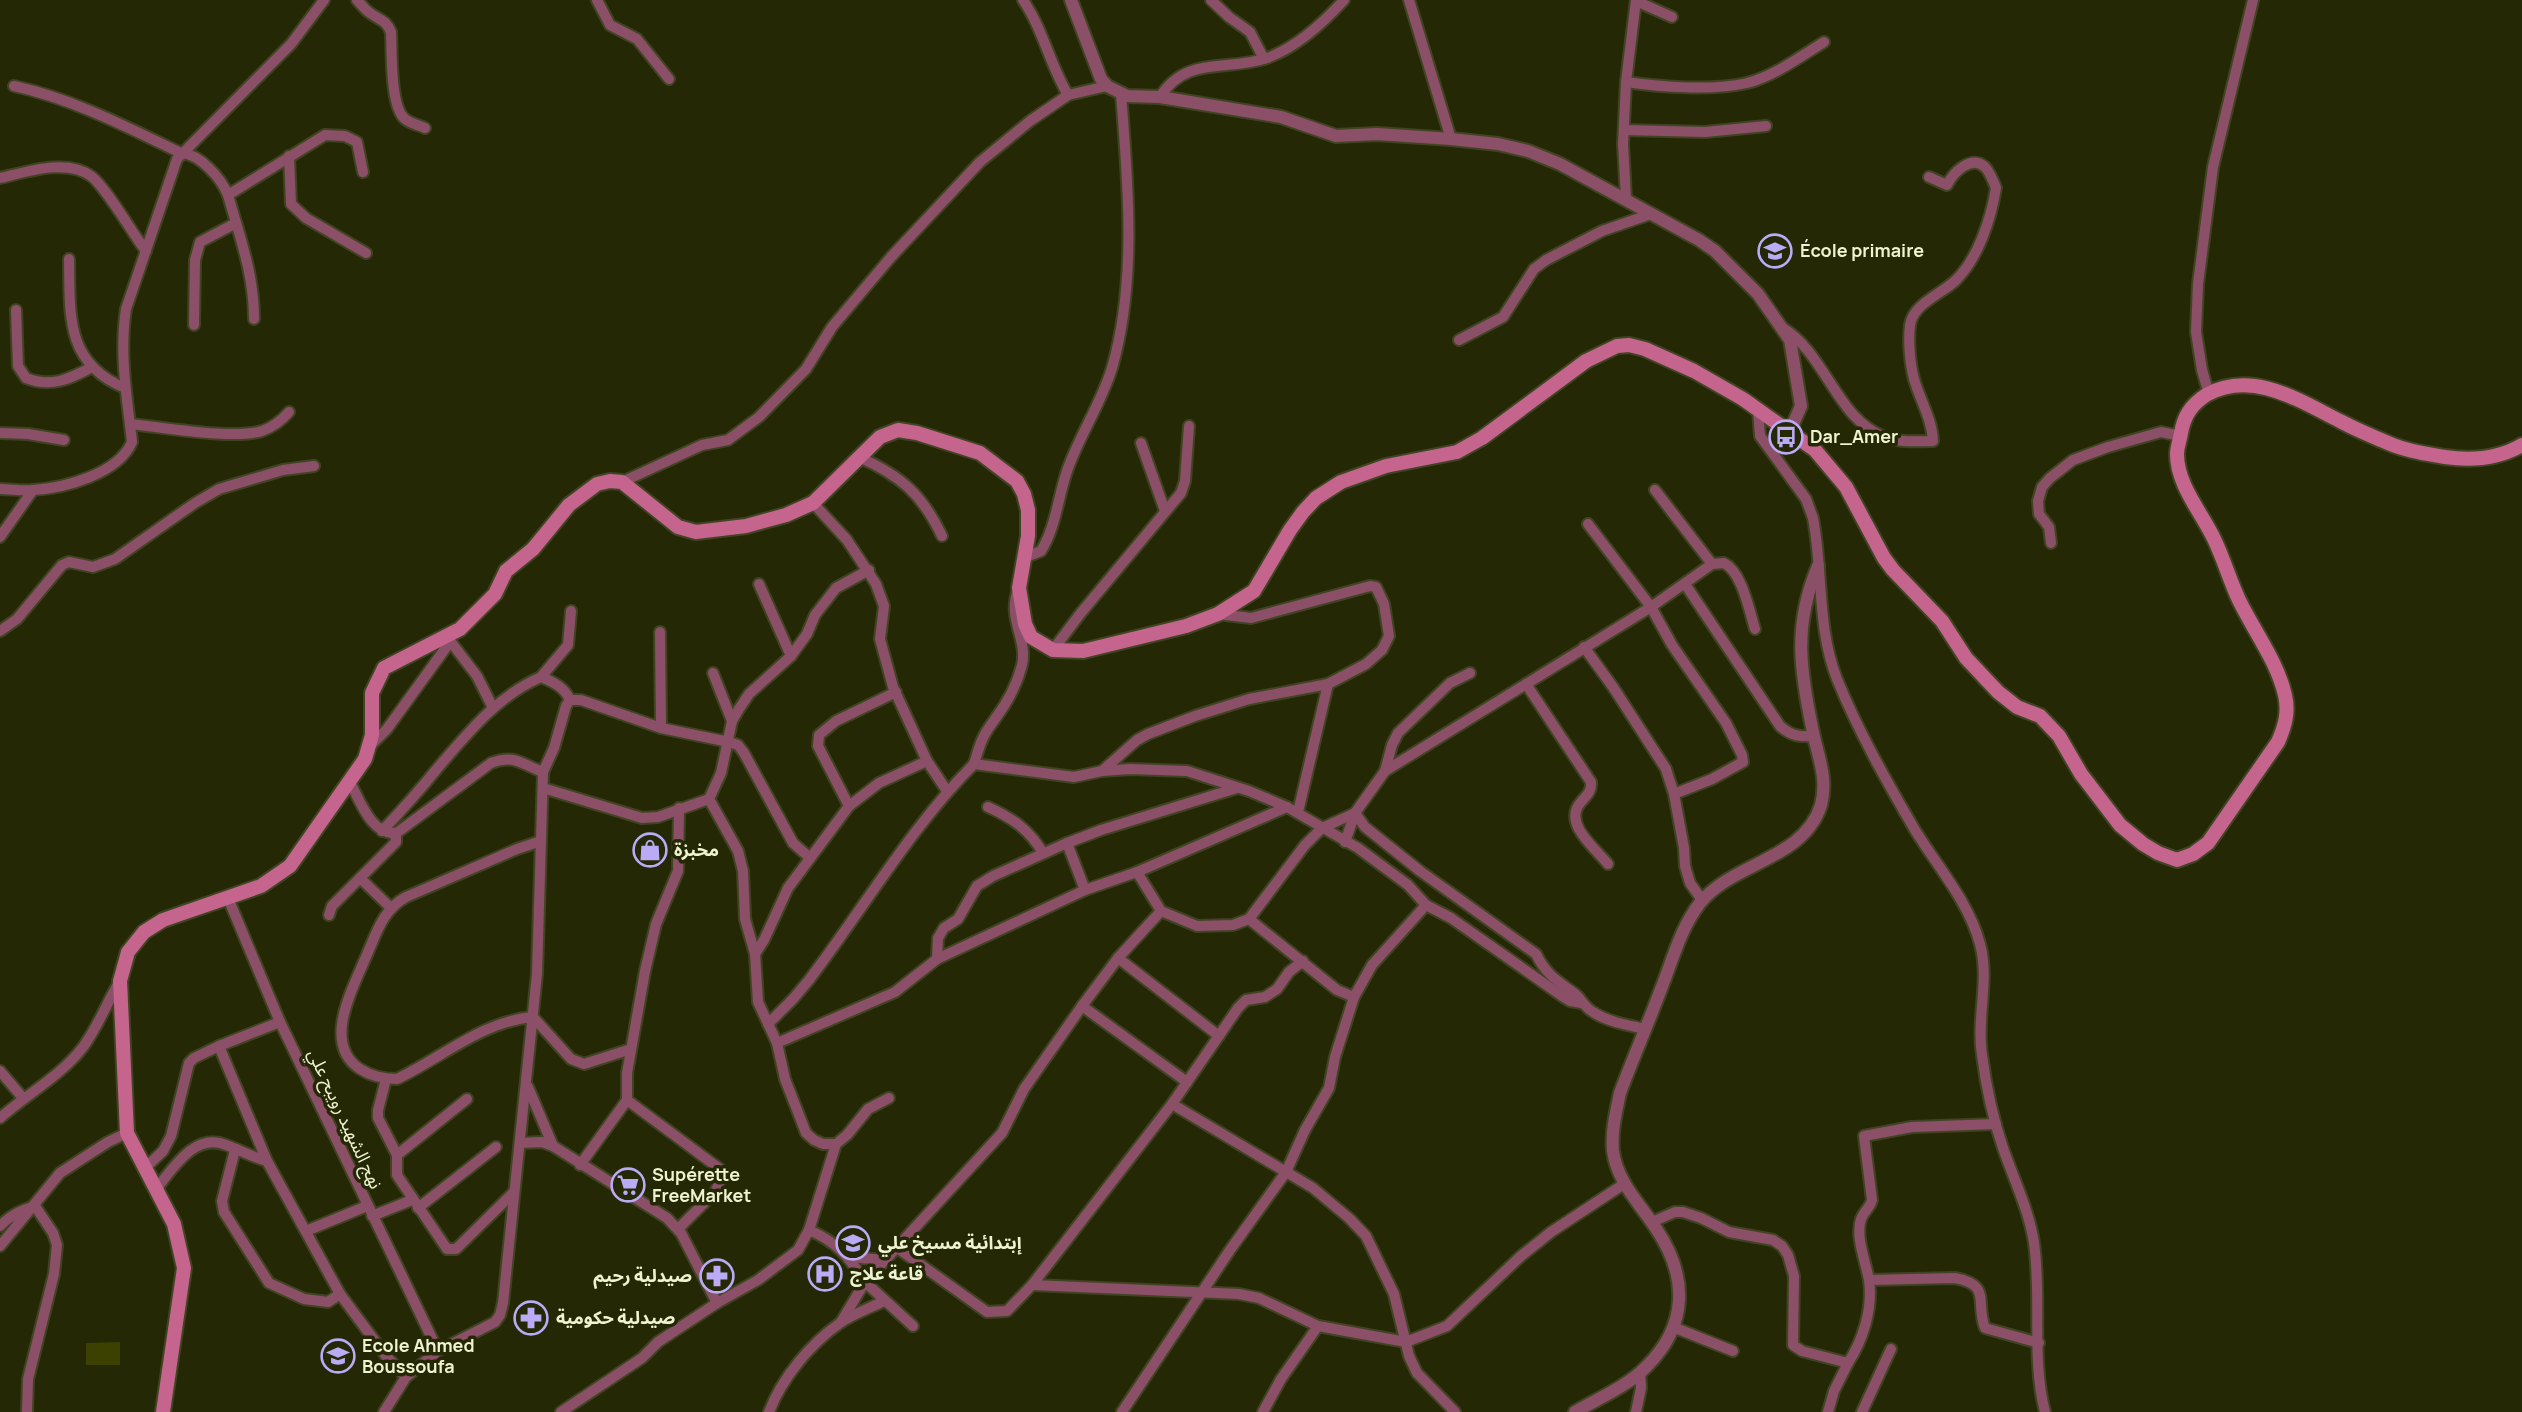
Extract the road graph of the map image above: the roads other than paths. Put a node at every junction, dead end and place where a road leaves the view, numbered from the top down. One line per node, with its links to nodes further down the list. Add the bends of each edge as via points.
1 (324, 0): 25 (street, via 291,44)
2 (357, 0): 22 (street, via 388,24 401,116)
3 (597, 0): 14 (street, via 610,25 637,39)
4 (1023, 0): 19 (street)
5 (1071, 0): 17 (street)
6 (1211, 0): 13 (street, via 1250,32)
7 (1344, 0): 13 (street, via 1283,51)
8 (1409, 0): 24 (street)
9 (2253, 0): 44 (street, via 2213,167 2198,284 2196,332)
10 (1636, 1): 11 (street); 15 (street)
11 (1672, 17)
12 (1824, 43): 15 (street, via 1748,83)
13 (1264, 59): 20 (street, via 1180,75)
14 (669, 79)
15 (1626, 82): 23 (street)
16 (14, 86): 25 (street, via 83,108)
17 (1107, 86): 18 (street); 19 (street)
18 (1121, 94): 20 (street); 67 (street, via 1128,231 1123,315 1111,369 1068,469 1048,537 1041,551)
19 (1068, 95): 57 (street, via 972,170 891,257 832,327 806,369 759,417 728,440 702,445)
20 (1160, 97): 24 (street, via 1281,117 1336,136)
21 (1766, 126): 23 (street, via 1705,132)
22 (425, 128)
23 (1624, 130): 31 (street)
24 (1451, 139): 31 (street, via 1528,151)
25 (181, 153): 30 (street, via 191,154 209,168); 34 (street)
26 (289, 156): 27 (street, via 325,135 345,136 357,142); 30 (street); 35 (street, via 291,204 306,218)
27 (363, 172)
28 (1928, 177): 40 (street, via 1947,185 1958,169 1980,163 1996,188 1983,237 1970,261 1955,282 1913,314 1913,377 1933,441 1885,438 1867,428 1810,351)
29 (0, 178): 34 (street, via 65,168 85,173 97,182)
30 (228, 195): 33 (street)
31 (1626, 198): 32 (street)
32 (1651, 214): 40 (street, via 1715,251 1758,294); 41 (street, via 1602,231 1546,260 1534,269 1503,317)
33 (236, 223): 38 (street, via 253,286); 39 (street, via 200,242 195,260)
34 (146, 251): 43 (street, via 124,322)
35 (366, 253)
36 (69, 258): 42 (street, via 73,332)
37 (16, 310): 42 (street, via 18,366 26,378 54,383)
38 (254, 319)
39 (194, 325)
40 (1781, 326): 49 (street, via 1792,347 1801,407)
41 (1459, 340)
42 (92, 367): 43 (street)
43 (125, 388): 47 (street)
44 (2209, 394): 51 (main road, via 2185,416); 54 (main road, via 2241,385 2270,388 2396,447 2424,454 2487,458)
45 (1758, 410): 49 (main road); 69 (street, via 1760,436 1806,499 1817,537); 76 (main road, via 1666,358 1629,345 1616,346 1586,361 1468,447 1374,470 1341,482 1316,498 1290,530 1254,591)
46 (289, 412): 47 (street, via 263,430 236,435)
47 (130, 424): 59 (street, via 130,447 107,469 79,481)
48 (1189, 426): 62 (street, via 1183,488)
49 (1790, 431): 51 (main road, via 1835,472 1857,503 1884,558 1942,621 1965,658 1998,692 2017,707 2040,716 2059,736 2120,825 2143,844 2177,860 2208,844 2278,742 2287,711 2277,673 2185,485 2177,453)
50 (0, 433): 52 (street)
51 (2180, 436): 66 (street, via 2161,432 2108,447 2073,460 2050,478 2038,501)
52 (64, 440)
53 (1141, 443): 62 (street)
54 (2522, 445)
55 (859, 457): 61 (main road); 64 (street, via 912,490); 67 (main road, via 880,437 898,430 992,460 1017,481 1024,494)
56 (314, 466): 78 (street, via 219,489 115,559 93,567 62,565 17,619)
57 (622, 482): 61 (main road, via 678,527 696,532 746,526); 80 (main road, via 597,484 569,505 533,549 506,571 495,594)
58 (0, 489): 59 (street)
59 (33, 490): 65 (street)
60 (1654, 490): 68 (street)
61 (813, 503): 70 (street)
62 (1165, 511): 82 (street)
63 (1588, 524): 74 (street)
64 (943, 536)
65 (0, 537)
66 (2050, 543)
67 (1026, 557): 73 (main road)
68 (1712, 564): 72 (street); 77 (street, via 1724,563 1733,570)
69 (1818, 566): 94 (street, via 1810,585 1800,653); 159 (street, via 1836,678 1862,734 1915,830 1962,902 1980,943 1984,984 1981,1052)
70 (869, 570): 83 (street, via 831,594); 89 (street, via 884,606 880,639)
71 (759, 584): 83 (street)
72 (1685, 584): 74 (street); 94 (street, via 1780,726 1800,737)
73 (1019, 588): 82 (main road, via 1024,624 1031,636); 98 (street, via 1014,600 1023,660 1019,677 984,736)
74 (1651, 607): 81 (street); 106 (street, via 1726,723 1743,762)
75 (571, 611): 86 (street, via 568,645)
76 (1217, 614): 82 (main road, via 1103,648); 87 (street, via 1251,618 1376,587 1389,636 1366,664)
77 (1755, 629)
78 (0, 631)
79 (660, 632): 93 (street)
80 (448, 639): 91 (street, via 477,676); 96 (street, via 387,729); 96 (main road, via 384,668 372,693)
81 (1584, 647): 88 (street); 106 (street, via 1659,757)
82 (1053, 650)
83 (791, 656): 92 (street, via 749,694)
84 (713, 673): 92 (street)
85 (1470, 674): 100 (street, via 1450,683 1398,733)
86 (541, 677): 90 (street, via 567,692); 91 (street)
87 (1328, 684): 99 (street, via 1249,699 1195,716 1137,740); 111 (street)
88 (1526, 684): 100 (street); 120 (street, via 1591,782 1575,820)
89 (896, 692): 97 (street); 108 (street, via 819,734 818,746)
90 (570, 700): 93 (street); 101 (street)
91 (493, 708): 114 (street, via 453,749)
92 (732, 722): 95 (street)
93 (661, 728): 95 (street)
94 (1814, 736): 127 (street, via 1824,785 1821,805 1809,827 1790,845)
95 (729, 742): 107 (street); 119 (street, via 744,753 793,843)
96 (370, 746): 102 (main road)
97 (927, 761): 105 (street); 108 (street, via 879,783)
98 (974, 764): 99 (street, via 1074,777); 105 (street)
99 (1102, 771): 104 (street, via 1186,771)
100 (1385, 771): 112 (street)
101 (543, 772): 103 (street); 114 (street, via 504,758 398,832)
102 (350, 782): 114 (street, via 366,812); 126 (main road, via 290,866 261,886)
103 (543, 788): 110 (street, via 642,818); 115 (street)
104 (1237, 788): 111 (street); 116 (street)
105 (947, 791): 143 (street, via 809,980)
106 (1674, 794): 127 (street, via 1685,866)
107 (709, 799): 110 (street); 133 (street, via 738,851 745,919)
108 (849, 806): 119 (street)
109 (988, 807): 118 (street, via 1016,820)
110 (679, 808): 148 (street, via 678,871 656,924)
111 (1292, 810): 113 (street); 122 (street)
112 (1355, 813): 113 (street); 117 (street); 121 (street, via 1365,827)
113 (1322, 828): 117 (street); 132 (street)
114 (387, 832): 123 (street, via 396,842)
115 (541, 841): 129 (street); 141 (street)
116 (1068, 842): 118 (street); 125 (street)
117 (1345, 842): 124 (street)
118 (1043, 853): 135 (street, via 977,886 958,919 940,935)
119 (809, 857): 133 (street)
120 (1608, 864)
121 (1420, 871): 124 (street); 139 (street, via 1536,954 1544,971)
122 (1137, 872): 125 (street); 130 (street)
123 (360, 878): 129 (street); 131 (street)
124 (1408, 884): 128 (street)
125 (1085, 890): 135 (street)
126 (228, 898): 137 (main road, via 163,920 144,932 128,952); 142 (street, نهج الشهيد رويبح علي)
127 (1702, 900): 144 (street, via 1689,918)
128 (1426, 905): 138 (street, via 1372,965); 139 (street, via 1562,996)
129 (390, 907): 150 (street, via 356,980 341,1028 346,1055 363,1070)
130 (1161, 911): 132 (street, via 1197,926 1233,925); 134 (street)
131 (329, 915)
132 (1249, 919): 136 (street)
133 (755, 954): 143 (street, via 758,1002)
134 (1118, 958): 140 (street); 145 (street)
135 (937, 959): 146 (street, via 895,992)
136 (1303, 961): 138 (street, via 1337,990); 145 (street, via 1277,989 1265,997 1246,1000)
137 (120, 981): 153 (street, via 83,1046 68,1064); 160 (main road)
138 (1354, 997): 170 (street, via 1329,1088)
139 (1582, 1003): 144 (street, via 1612,1021)
140 (1082, 1006): 151 (street); 183 (street, via 1024,1089 1002,1133)
141 (533, 1017): 148 (street, via 571,1059 584,1064); 150 (street, via 512,1018 414,1071); 152 (street)
142 (280, 1022): 147 (street); 176 (street, نهج الشهيد رويبح علي)
143 (768, 1024): 146 (street)
144 (1645, 1029): 171 (street, via 1615,1117 1613,1151)
145 (1219, 1036): 151 (street)
146 (777, 1042): 162 (street, via 785,1079 806,1133 823,1144)
147 (219, 1046): 167 (street); 169 (street, via 190,1063 171,1136)
148 (631, 1049): 156 (street)
149 (0, 1071): 153 (street)
150 (386, 1079): 166 (street, via 379,1118)
151 (1187, 1082): 157 (street)
152 (527, 1085): 161 (street); 163 (street)
153 (23, 1098): 158 (street)
154 (467, 1098): 166 (street)
155 (889, 1098): 162 (street, via 868,1109)
156 (627, 1100): 168 (street); 179 (street, via 722,1174 716,1191)
157 (1172, 1104): 170 (street); 188 (street)
158 (0, 1118)
159 (1996, 1124): 186 (street, via 1912,1127 1864,1136 1872,1200 1861,1217 1860,1229); 198 (street, via 2034,1241)
160 (128, 1133): 169 (main road); 175 (street, via 60,1173)
161 (520, 1143): 163 (street); 173 (street)
162 (836, 1144): 180 (street)
163 (552, 1146): 168 (street)
164 (496, 1147): 174 (street)
165 (235, 1150): 167 (street); 172 (street, via 218,1143 190,1149); 189 (street, via 222,1201 224,1212 269,1283 304,1298 328,1301)
166 (397, 1156): 174 (street, via 397,1175)
167 (267, 1161): 181 (street)
168 (580, 1165): 179 (street)
169 (145, 1168): 172 (main road)
170 (1286, 1172): 190 (street); 197 (street, via 1313,1188 1366,1236 1394,1294)
171 (1625, 1184): 177 (street); 197 (street, via 1521,1256 1447,1326)
172 (156, 1189): 206 (main road, via 174,1224 184,1268)
173 (513, 1193): 174 (street, via 456,1249 447,1249); 200 (street, via 500,1315 485,1328)
174 (415, 1204): 176 (street)
175 (35, 1206): 178 (street); 182 (street); 205 (street, via 57,1245 28,1379)
176 (370, 1211): 181 (street); 200 (street, نهج الشهيد رويبح علي)
177 (1652, 1222): 196 (street, via 1668,1250 1679,1286); 202 (street, via 1683,1212 1729,1232 1773,1240 1788,1255 1794,1276 1793,1345)
178 (0, 1226)
179 (678, 1229): 192 (street)
180 (809, 1230): 184 (street); 192 (street, via 798,1250)
181 (306, 1231): 189 (street)
182 (0, 1246)
183 (896, 1247): 185 (street); 188 (street, via 987,1312 1007,1311)
184 (849, 1257): 185 (street); 187 (street)
185 (885, 1260): 187 (street)
186 (1869, 1280): 198 (street, via 1966,1280 1980,1293 1985,1328); 202 (street, via 1868,1315)
187 (865, 1282): 191 (street); 193 (street)
188 (1032, 1285): 190 (street)
189 (340, 1294): 204 (street)
190 (1201, 1294): 195 (street, via 1259,1298); 210 (street)
191 (884, 1301): 193 (street); 194 (street)
192 (717, 1303): 208 (street)
193 (841, 1322): 209 (street, via 798,1364)
194 (914, 1326)
195 (1318, 1326): 197 (street); 211 (street)
196 (1673, 1327): 201 (street); 203 (street)
197 (1406, 1342): 212 (street, via 1417,1373)
198 (2039, 1343): 217 (street)
199 (1891, 1349): 216 (street)
200 (438, 1351): 204 (street)
201 (1733, 1351)
202 (1848, 1363): 215 (street)
203 (1640, 1372): 213 (street); 214 (street)
204 (406, 1377): 207 (street)
205 (27, 1412)
206 (163, 1412)
207 (384, 1412)
208 (561, 1412)
209 (769, 1412)
210 (1122, 1412)
211 (1263, 1412)
212 (1455, 1412)
213 (1575, 1412)
214 (1636, 1412)
215 (1828, 1412)
216 (1862, 1412)
217 (2045, 1412)

